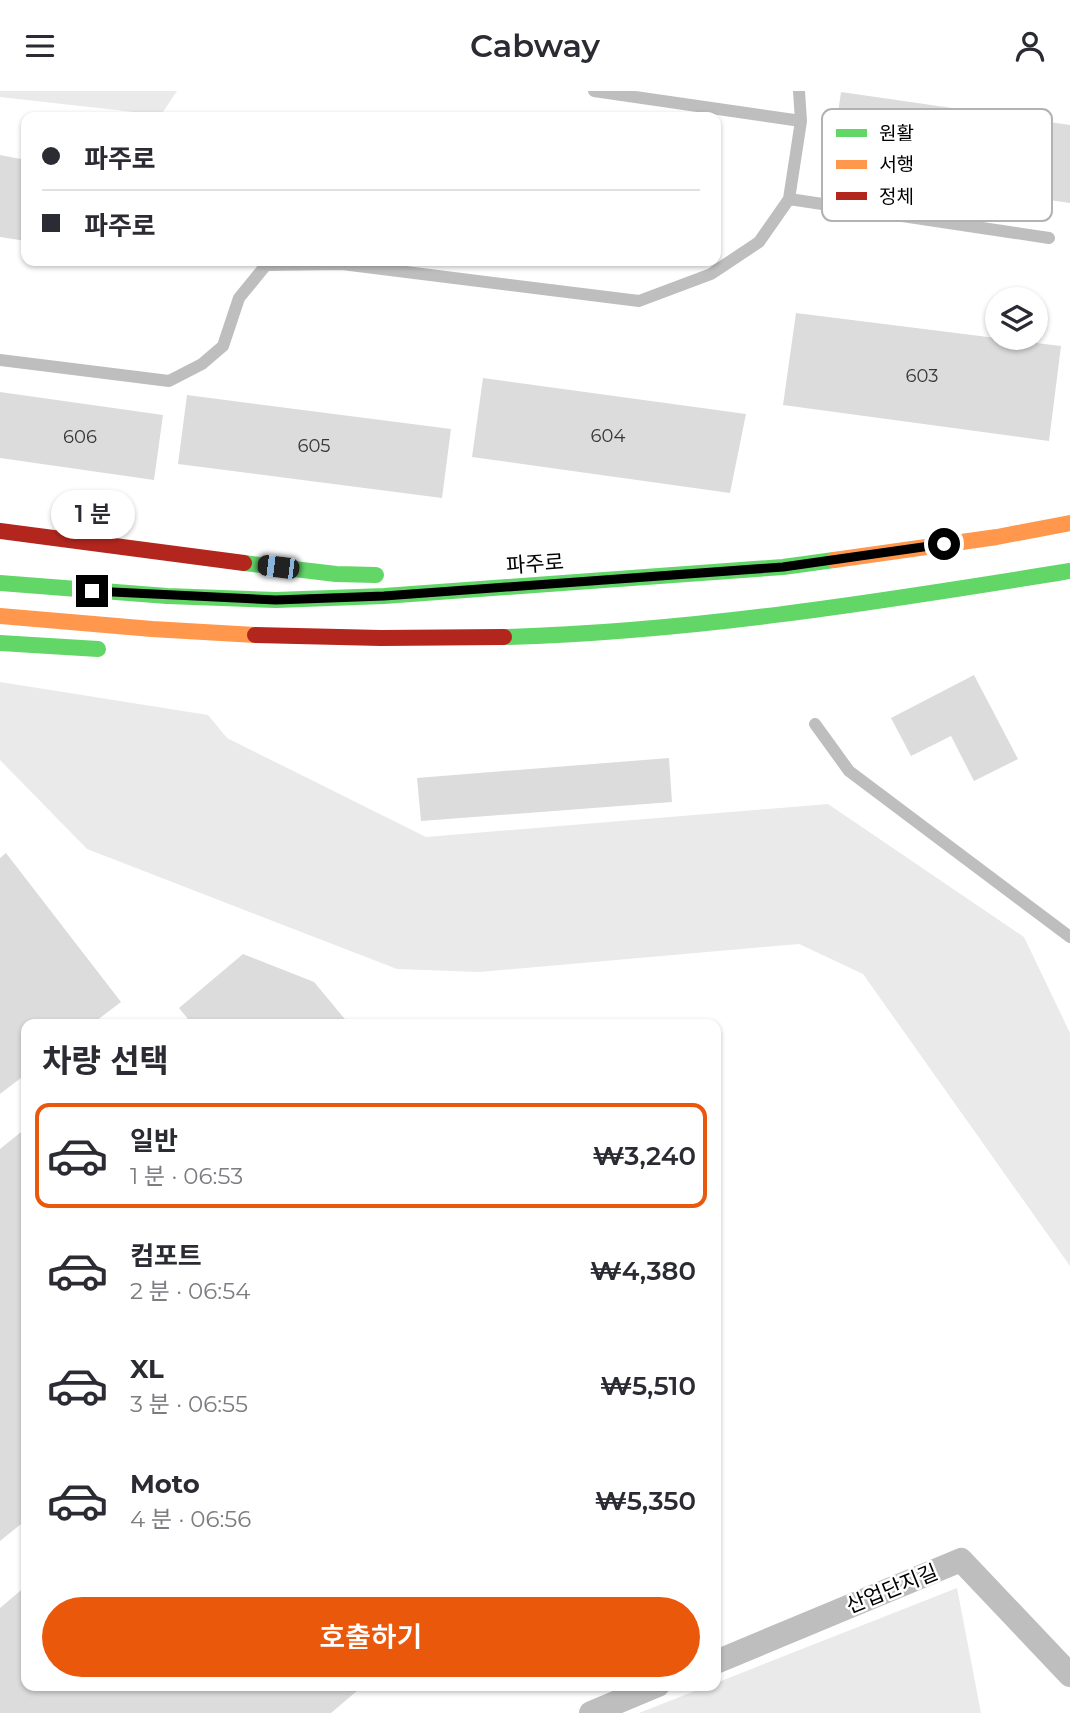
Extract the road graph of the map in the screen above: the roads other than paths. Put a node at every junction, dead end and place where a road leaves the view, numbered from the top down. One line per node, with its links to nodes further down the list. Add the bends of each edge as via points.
1 (594, 91): 3 (lane)
2 (799, 91): 3 (lane)
3 (801, 121): 4 (lane)
4 (789, 199): 5 (lane); 9 (lane, via 759,242 711,274 639,301)
5 (822, 204)
6 (936, 221): 7 (lane)
7 (1049, 238)
8 (265, 266): 10 (lane, via 239,297 223,346 202,364 169,381)
9 (358, 266)
10 (0, 360)
11 (1070, 523): 16 (main road, 파주로, via 783,567)
12 (0, 531): 15 (main road, via 336,574)
13 (1070, 571): 19 (main road, via 799,611)
14 (490, 573): 16 (main road)
15 (396, 575)
16 (635, 578): 17 (main road, 파주로, via 276,600)
17 (0, 583)
18 (0, 616): 19 (main road, via 275,637 384,639)
19 (610, 632): 22 (main road, via 509,649)
20 (0, 643): 21 (main road)
21 (109, 649)
22 (332, 653)
23 (815, 724): 24 (lane, via 849,771)
24 (1070, 937)
25 (721, 1660): 26 (street, 산업단지길, via 961,1560)
26 (1070, 1675)
27 (644, 1691): 28 (street)
28 (591, 1713)

